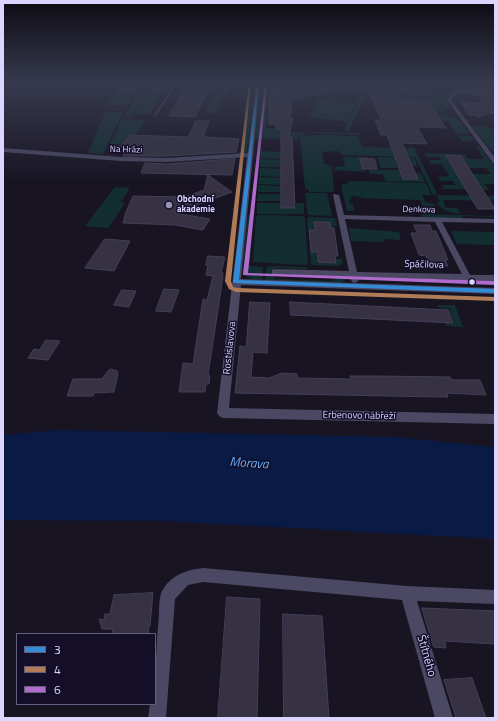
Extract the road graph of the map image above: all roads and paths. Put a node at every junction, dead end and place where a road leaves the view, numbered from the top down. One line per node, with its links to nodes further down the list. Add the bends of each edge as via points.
1 (254, 117): 4 (street, Rostislavova)
2 (461, 117): 5 (street)
3 (3, 150): 4 (street, Na Hrázi, via 121,160)
4 (250, 155): 14 (street, Rostislavova)
5 (495, 162)
6 (336, 194): 7 (street)
7 (342, 217): 8 (street, Denkova); 11 (street)
8 (438, 220): 9 (street, Denkova); 12 (street)
9 (495, 221)
10 (275, 272): 11 (street, Spáčilova)
11 (353, 274): 12 (street, Spáčilova); 15 (street)
12 (467, 277): 13 (street, Spáčilova)
13 (495, 278)
14 (236, 282): 15 (street); 17 (street, Rostislavova)
15 (356, 286): 16 (street)
16 (495, 291)
17 (223, 413): 18 (street, Erbenovo nábřeží)
18 (495, 419)
19 (407, 593): 20 (street); 21 (street, via 203,575 189,577 177,583 168,596); 22 (street, Štítného)
20 (495, 597)
21 (157, 718)
22 (444, 718)

